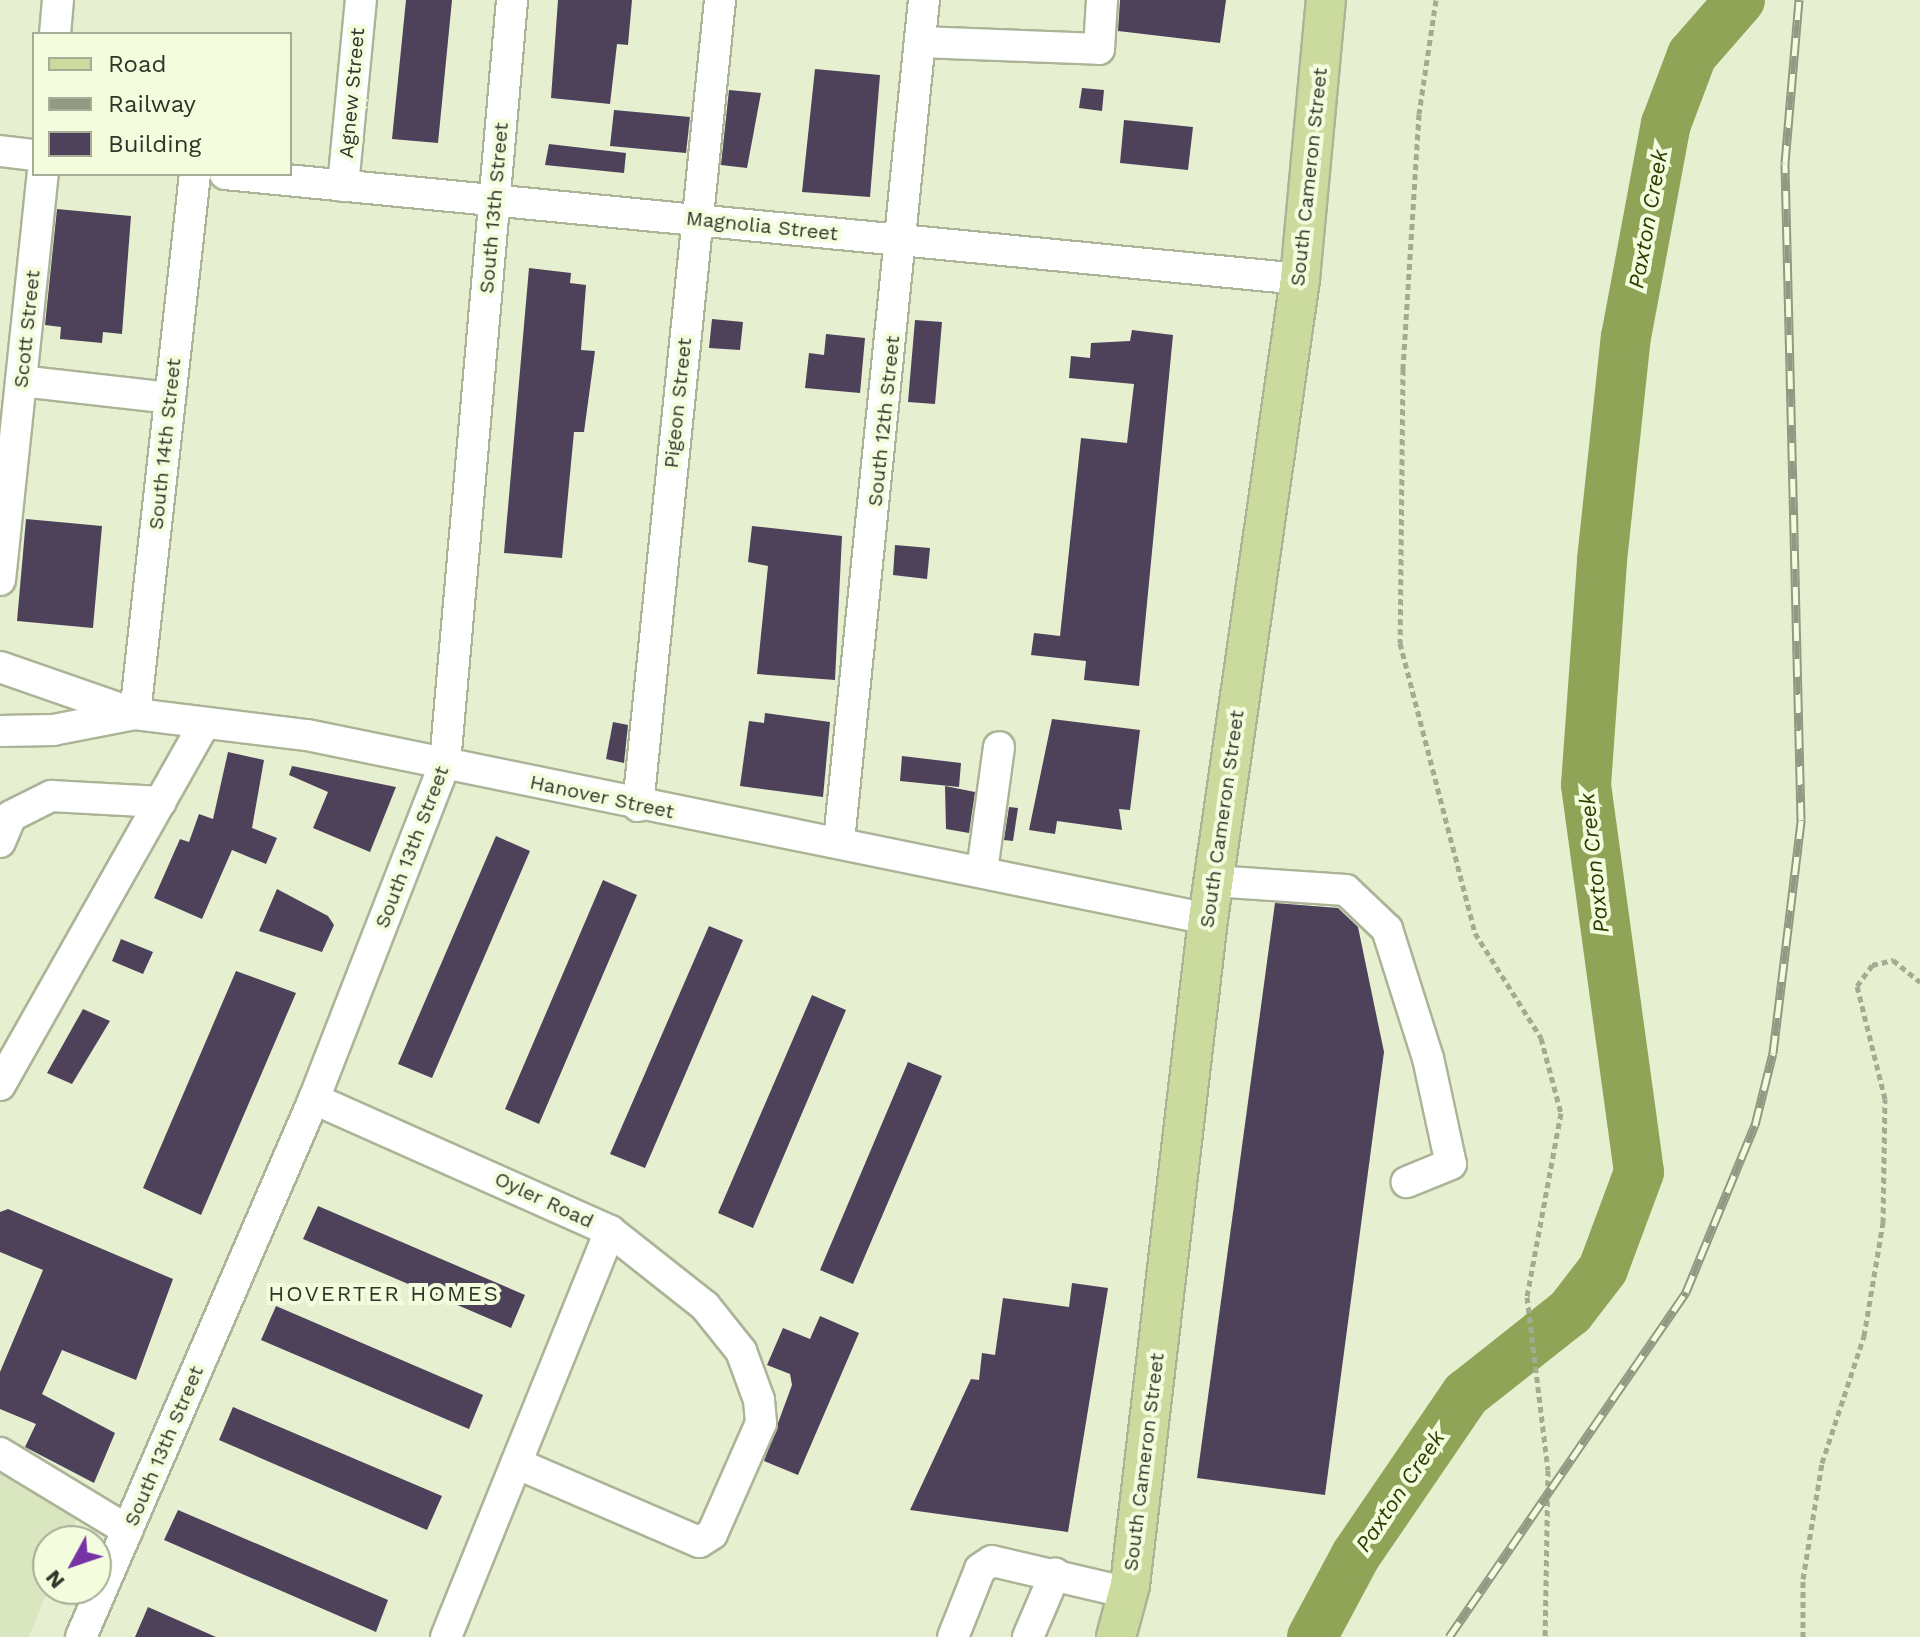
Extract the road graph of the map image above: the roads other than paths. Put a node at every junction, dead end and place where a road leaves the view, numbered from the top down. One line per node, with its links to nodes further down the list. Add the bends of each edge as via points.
1 (58, 0): 8 (street)
2 (361, 0): 15 (street, Agnew Street)
3 (512, 0): 16 (street, South 13th Street)
4 (720, 0): 17 (street, Pigeon Street)
5 (924, 0): 9 (street, South 12th Street)
6 (1102, 0): 9 (street, via 1099,49)
7 (1326, 0): 19 (main road, South Cameron Street)
8 (55, 32)
9 (920, 42): 18 (street, South 12th Street)
10 (0, 151): 11 (street)
11 (32, 155)
12 (43, 176): 20 (street, Scott Street)
13 (195, 176): 21 (street, South 14th Street)
14 (245, 176): 15 (street, Magnolia Street)
15 (343, 186): 16 (street, Magnolia Street)
16 (495, 200): 17 (street, Magnolia Street); 28 (street, South 13th Street)
17 (696, 220): 18 (street, Magnolia Street); 30 (street, Pigeon Street)
18 (904, 240): 19 (street, Magnolia Street); 31 (street, South 12th Street)
19 (1300, 279): 34 (main road, South Cameron Street)
20 (21, 381): 21 (street); 22 (street, Scott Street)
21 (170, 398): 24 (street, South 14th Street)
22 (0, 580)
23 (0, 667): 24 (street, Hanover Street)
24 (135, 714): 25 (street, Hanover Street); 26 (street, via 53,730)
25 (205, 723): 28 (street, Hanover Street); 29 (street)
26 (0, 731)
27 (999, 747): 33 (street)
28 (445, 763): 30 (street, Hanover Street); 37 (street, South 13th Street)
29 (161, 802): 32 (street, via 51,796 11,816); 36 (street)
30 (638, 806): 31 (street, Hanover Street)
31 (839, 841): 33 (street, Hanover Street)
32 (0, 842)
33 (982, 871): 35 (street, Hanover Street)
34 (1213, 881): 35 (main road, South Cameron Street); 38 (street, via 1346,890 1387,929 1428,1058 1451,1164)
35 (1208, 919): 44 (main road, South Cameron Street)
36 (2, 1078)
37 (314, 1099): 39 (street, Oyler Road); 42 (street, South 13th Street)
38 (1407, 1182)
39 (610, 1231): 41 (street); 41 (street, Oyler Road, via 705,1306 741,1351 761,1423 712,1534 699,1542)
40 (0, 1453): 42 (street)
41 (516, 1463): 46 (street)
42 (127, 1530): 45 (street, South 13th Street)
43 (1055, 1574): 44 (street); 47 (street, via 992,1561 980,1569); 48 (street)
44 (1128, 1593): 49 (main road, South Cameron Street)
45 (81, 1637)
46 (446, 1637)
47 (953, 1637)
48 (1028, 1637)
49 (1116, 1637)

